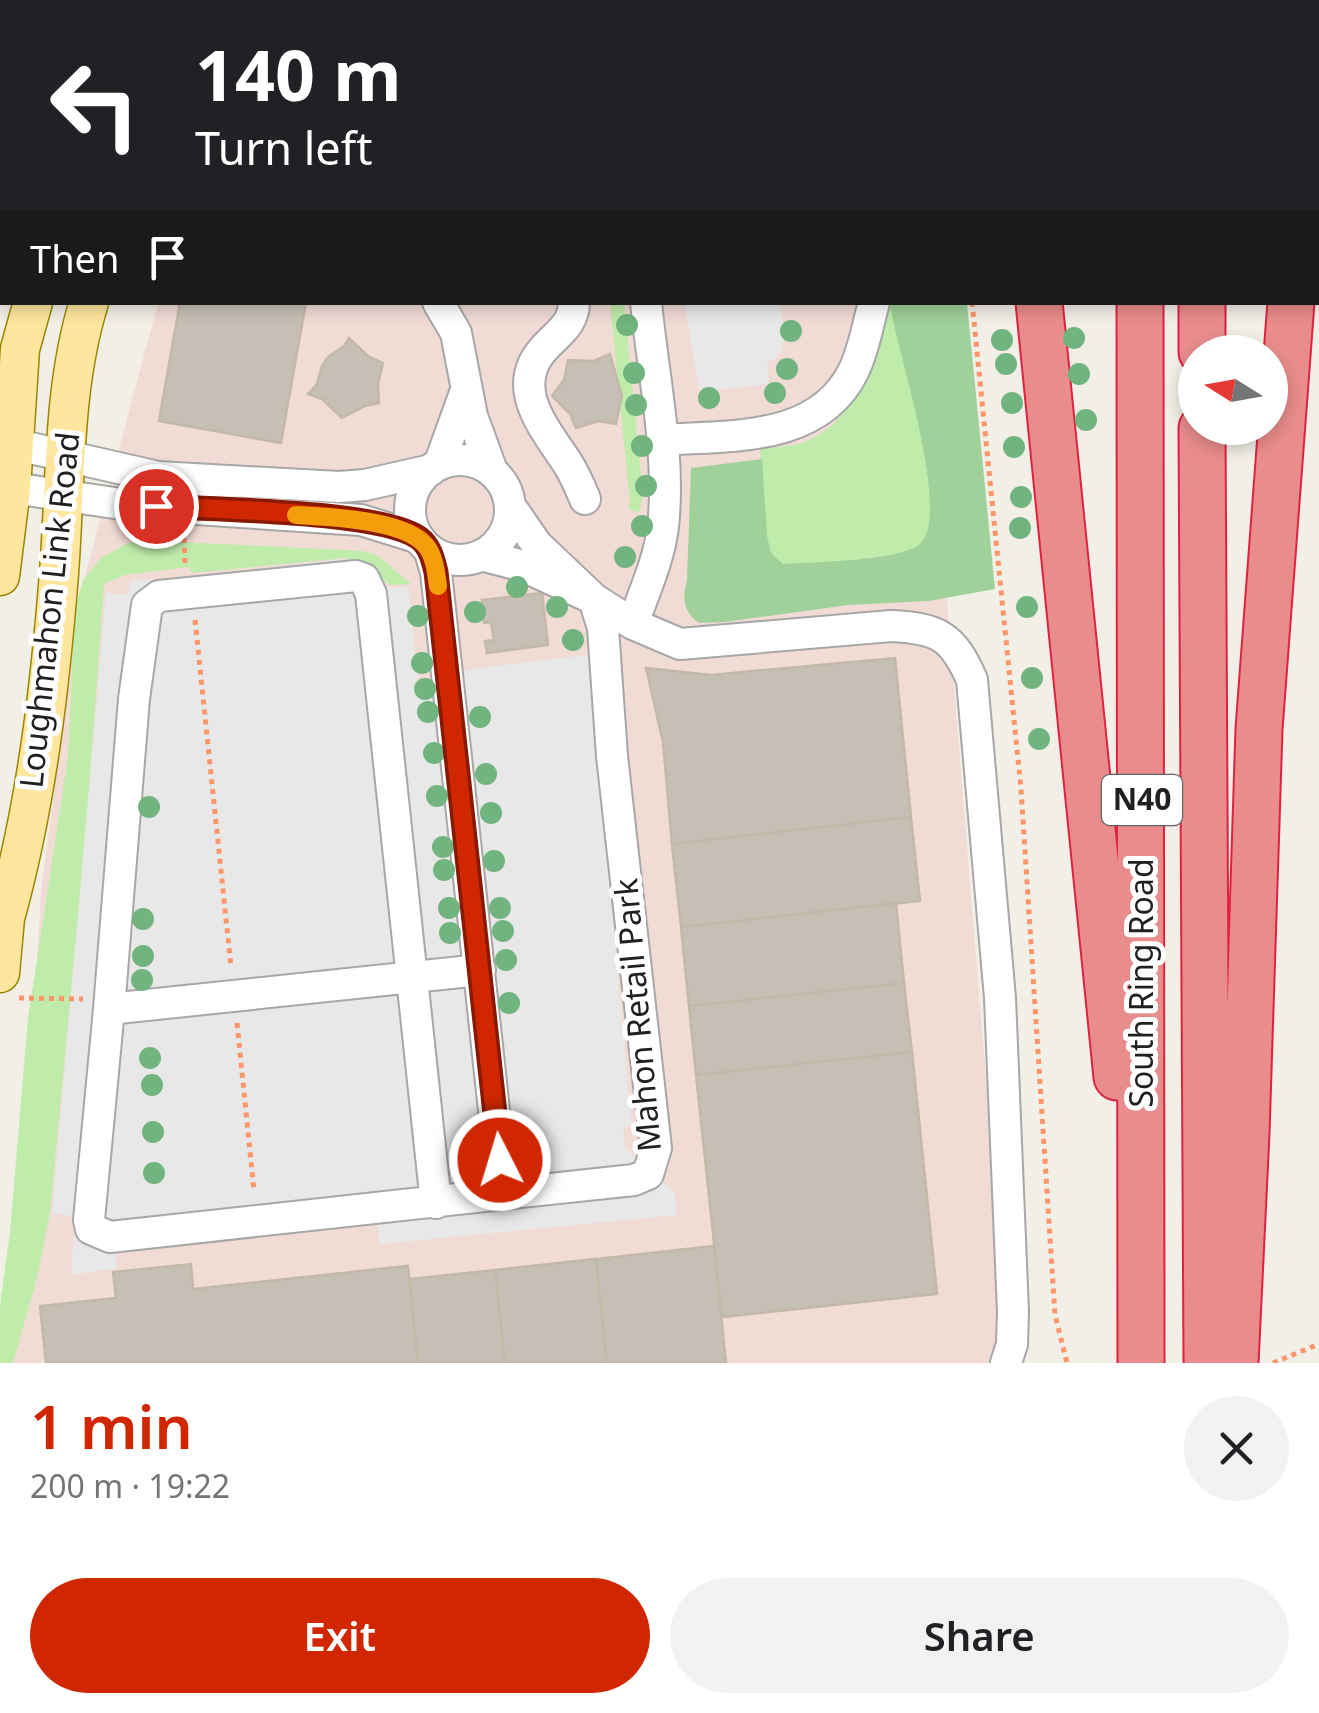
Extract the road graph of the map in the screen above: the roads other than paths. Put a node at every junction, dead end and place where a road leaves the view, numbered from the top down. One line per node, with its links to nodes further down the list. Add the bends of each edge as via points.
1 (32, 305): 14 (main road, Loughmahon Link Road)
2 (88, 305): 16 (main road, Loughmahon Link Road, via 72,361)
3 (574, 305): 21 (lane, via 565,329 532,366 529,396)
4 (646, 305): 13 (lane)
5 (873, 305): 13 (lane, via 854,371 814,416 763,432)
6 (1039, 305): 37 (highway)
7 (1140, 305): 37 (highway, South Ring Road / N40)
8 (1202, 305): 11 (highway)
9 (1291, 305): 28 (highway)
10 (449, 308): 12 (lane)
11 (1202, 335)
12 (467, 387): 17 (lane); 18 (lane)
13 (661, 440): 27 (lane, via 663,530)
14 (6, 442): 16 (lane); 19 (main road, Loughmahon Link Road)
15 (1202, 445): 38 (highway, South Ring Road / N40)
16 (67, 457): 17 (lane, via 158,476 313,486 365,484); 20 (main road, Loughmahon Link Road)
17 (435, 467): 18 (lane, via 464,460); 23 (lane, via 414,490 410,507)
18 (492, 471): 22 (lane)
19 (6, 487): 20 (lane); 25 (main road, Loughmahon Link Road)
20 (63, 494): 23 (lane, via 361,520); 30 (main road, Loughmahon Link Road, via 36,779)
21 (585, 499)
22 (510, 506): 24 (lane, via 503,535); 26 (lane, via 538,545)
23 (424, 544): 24 (lane, via 454,559); 31 (lane, via 438,591)
24 (481, 555): 26 (lane, via 524,566)
25 (0, 576)
26 (594, 599): 27 (lane); 35 (lane, Mahon Retail Park, via 603,628 656,1148 648,1174 634,1180)
27 (633, 624): 39 (lane, via 691,644 921,627 956,647 966,664 1000,998 1013,1312)
28 (1259, 729): 38 (highway, via 1235,938); 42 (highway)
29 (0, 854): 30 (main road, Loughmahon Link Road)
30 (3, 927): 33 (main road, Loughmahon Link Road)
31 (480, 970): 32 (lane); 35 (lane)
32 (414, 978): 34 (lane); 34 (lane, via 368,586 356,576 190,592 158,596 145,612); 36 (lane)
33 (10, 986)
34 (109, 1009): 36 (lane, Mahon Retail Park, via 91,1229 110,1236)
35 (503, 1194): 36 (lane, Mahon Retail Park)
36 (436, 1202)
37 (1139, 1298): 40 (highway, South Ring Road / N40)
38 (1206, 1317): 41 (highway, South Ring Road / N40)
39 (1006, 1363)
40 (1141, 1363)
41 (1207, 1363)
42 (1234, 1363)

